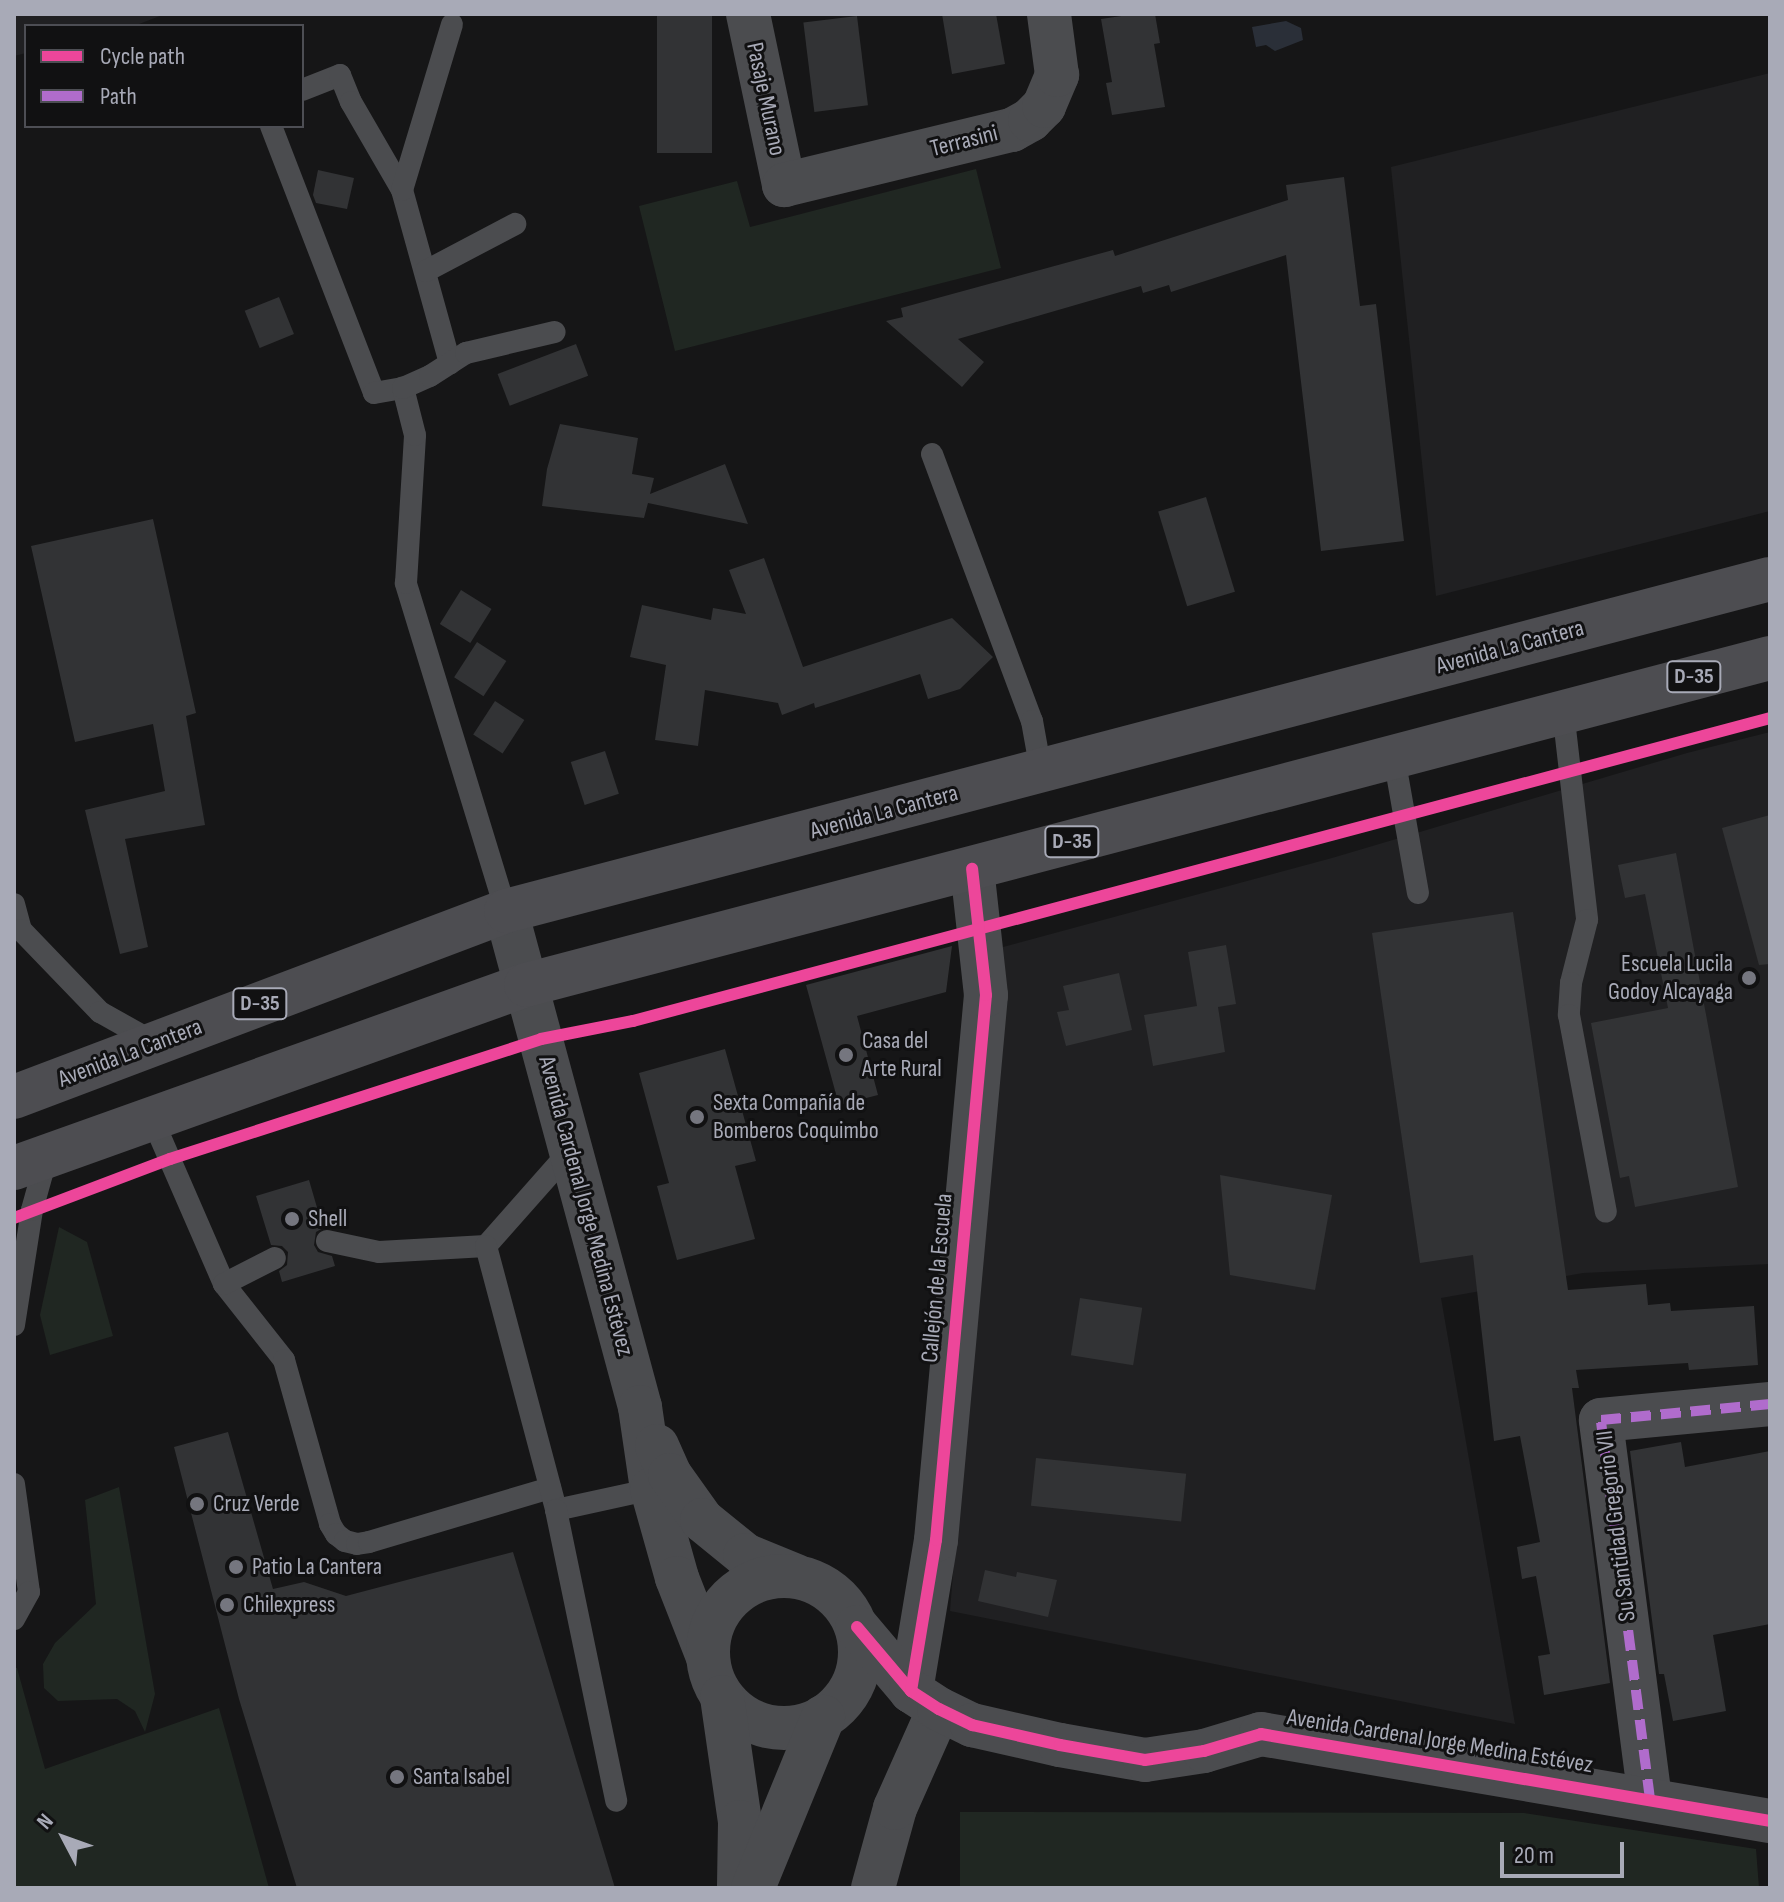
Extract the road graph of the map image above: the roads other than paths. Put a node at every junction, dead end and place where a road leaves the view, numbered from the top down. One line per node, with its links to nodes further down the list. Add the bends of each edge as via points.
1 (748, 14): 6 (street, Pasaje Murano)
2 (1049, 14): 6 (street, Terrasini, via 1057,75 1044,106 1030,120 1012,130)
3 (452, 24): 7 (lane)
4 (304, 89): 7 (lane, via 340,75)
5 (272, 128): 12 (lane, via 374,393)
6 (784, 185)
7 (402, 190): 9 (lane)
8 (515, 224): 9 (lane)
9 (426, 271): 11 (lane)
10 (555, 332): 11 (lane, via 466,353)
11 (450, 363): 12 (lane)
12 (403, 388): 22 (lane, via 415,435 406,583)
13 (932, 454): 18 (lane, via 1032,721)
14 (1770, 579): 18 (highway, Avenida La Cantera / D-35)
15 (1770, 658): 16 (highway, D-35)
16 (1563, 711): 17 (highway, D-35); 29 (lane, via 1587,920 1569,1015)
17 (1394, 757): 19 (highway, D-35); 20 (lane)
18 (1041, 771): 22 (highway, Avenida La Cantera / D-35)
19 (972, 869): 23 (highway, D-35); 46 (street, Callejón de la Escuela, via 986,995)
20 (1418, 893)
21 (14, 904): 24 (lane, via 21,930 100,1012)
22 (506, 911): 23 (street, Avenida Cardenal Jorge Medina Estévez); 24 (highway, Avenida La Cantera / D-35)
23 (526, 985): 26 (highway, D-35); 27 (street, Avenida Cardenal Jorge Medina Estévez)
24 (156, 1044): 25 (highway, Avenida La Cantera / D-35)
25 (14, 1097)
26 (151, 1116): 28 (highway, D-35); 33 (lane)
27 (571, 1150): 31 (lane); 36 (street, Avenida Cardenal Jorge Medina Estévez)
28 (30, 1162): 34 (lane, via 32,1210)
29 (1606, 1212)
30 (327, 1241): 31 (lane, via 379,1252)
31 (486, 1246): 38 (lane)
32 (275, 1258): 33 (lane)
33 (224, 1284): 38 (lane, via 284,1360 330,1524 345,1541 369,1542)
34 (14, 1325)
35 (1770, 1404): 48 (street, Su Santidad Gregorio VII, via 1601,1420)
36 (640, 1407): 39 (street, Avenida Cardenal Jorge Medina Estévez); 41 (street, Avenida Cardenal Jorge Medina Estévez, via 670,1475 702,1520 745,1555)
37 (14, 1484): 42 (lane, via 29,1592)
38 (550, 1488): 40 (lane)
39 (652, 1489): 40 (lane); 44 (street, Avenida Cardenal Jorge Medina Estévez, via 677,1578)
40 (556, 1510): 49 (lane)
41 (796, 1576): 43 (street, Avenida Cardenal Jorge Medina Estévez, via 834,1593); 44 (street, via 769,1577 744,1587 723,1605 711,1629)
42 (14, 1619)
43 (857, 1627): 46 (street, Avenida Cardenal Jorge Medina Estévez); 47 (street, via 859,1664)
44 (708, 1657): 45 (street, Avenida Cardenal Jorge Medina Estévez)
45 (722, 1697): 47 (street, via 757,1724 780,1728 802,1726); 51 (street, Avenida Cardenal Jorge Medina Estévez, via 740,1822)
46 (925, 1700): 47 (street); 48 (street, Avenida Cardenal Jorge Medina Estévez, via 972,1725 1145,1760 1204,1751 1261,1734); 53 (street, Callejón de la Escuela)
47 (834, 1708): 52 (street)
48 (1650, 1799): 50 (street, Avenida Cardenal Jorge Medina Estévez)
49 (616, 1801)
50 (1770, 1821)
51 (739, 1888)
52 (753, 1888)
53 (873, 1888)

